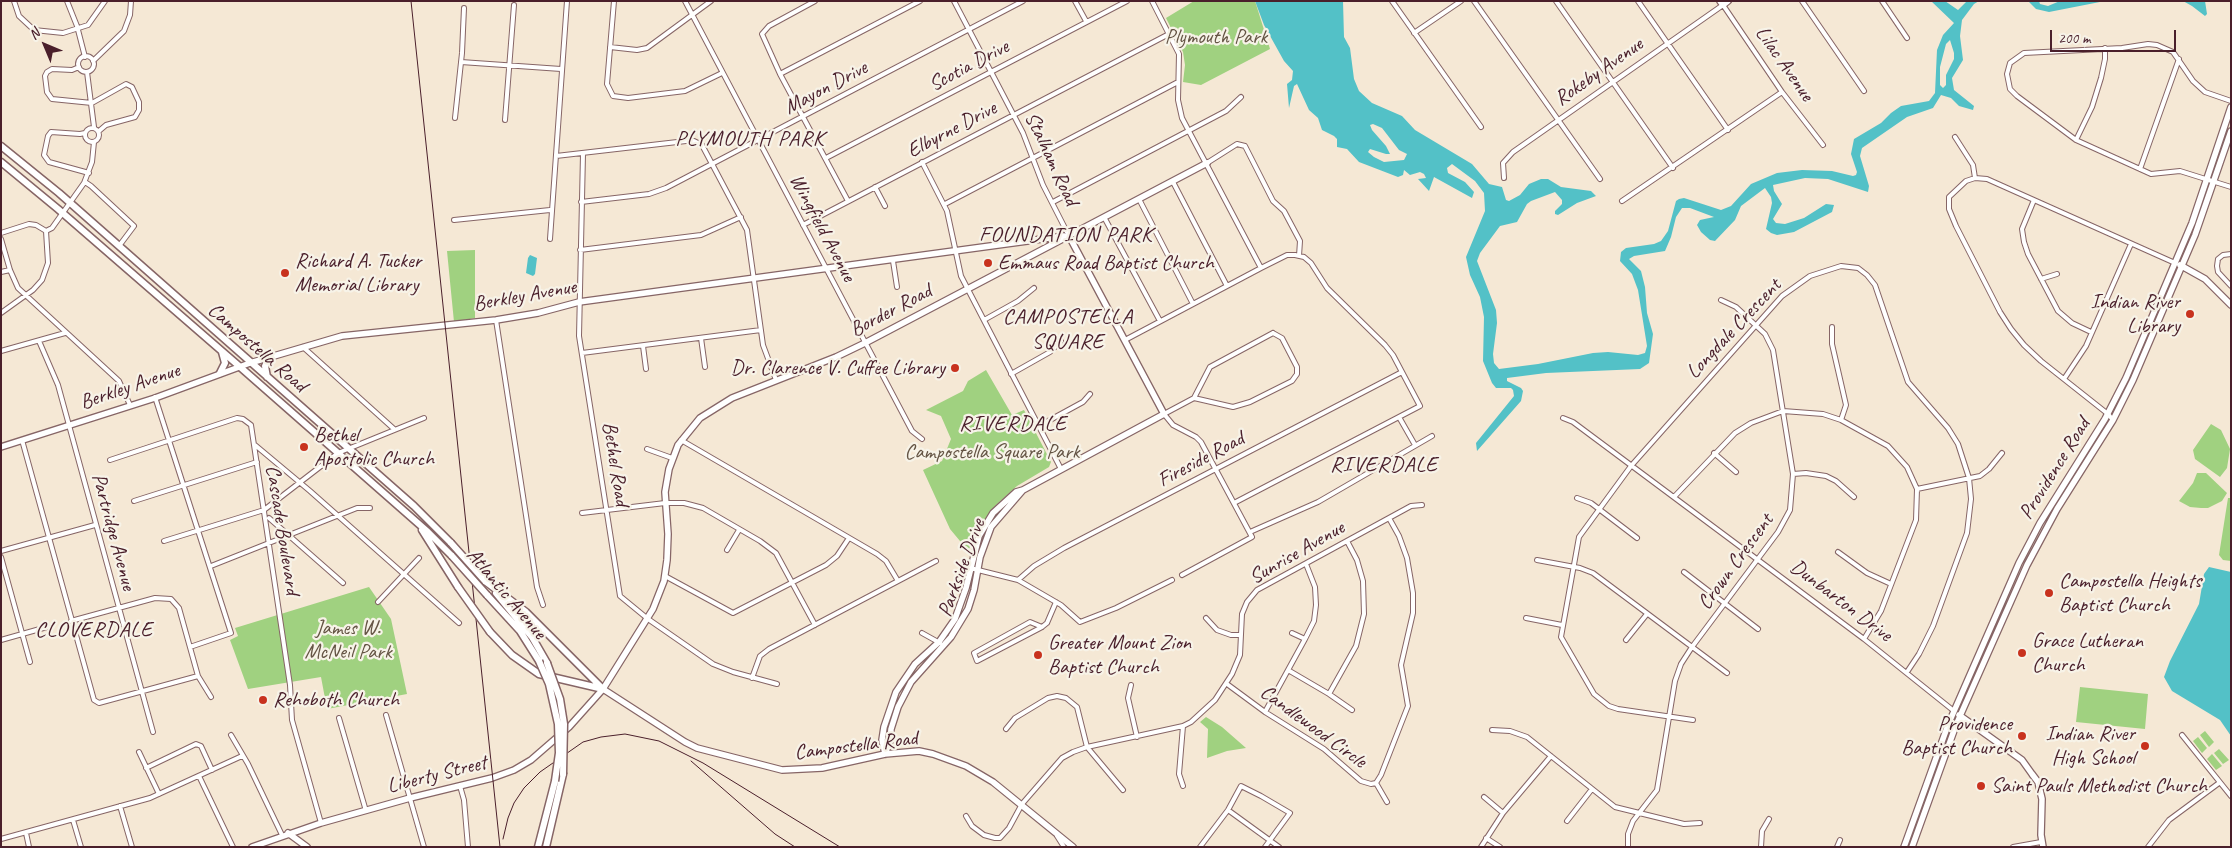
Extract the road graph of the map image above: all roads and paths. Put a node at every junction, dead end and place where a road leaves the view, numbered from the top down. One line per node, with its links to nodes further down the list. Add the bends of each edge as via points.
1 (14, 1): 28 (street, via 20,16 37,31 63,33)
2 (67, 1): 28 (street)
3 (105, 1): 28 (street, via 88,25)
4 (130, 1): 38 (street, via 130,15 124,31)
5 (567, 1): 42 (street)
6 (614, 1): 34 (street)
7 (685, 1): 26 (street, Wingfield Avenue)
8 (711, 1): 26 (street)
9 (815, 1): 46 (street, via 763,31 763,39)
10 (920, 1): 46 (street)
11 (954, 1): 29 (street, Stalham Road)
12 (1023, 1): 29 (street, Mayon Drive)
13 (1075, 1): 27 (street)
14 (1127, 1): 27 (street, Scotia Drive)
15 (1152, 1): 31 (street)
16 (1392, 1): 30 (street)
17 (1461, 1): 30 (street)
18 (1474, 1): 59 (street)
19 (1556, 1): 48 (street)
20 (1638, 1): 33 (street)
21 (1802, 1): 49 (street)
22 (1882, 1): 32 (street)
23 (1724, 3): 33 (street, Rokeby Avenue); 50 (street, Lilac Avenue)
24 (514, 5): 40 (street)
25 (464, 8): 39 (street)
26 (692, 15): 34 (street, via 647,48 627,50); 45 (street, Wingfield Avenue)
27 (1086, 21): 44 (street, Scotia Drive)
28 (78, 30): 36 (street)
29 (969, 30): 44 (street, Stalham Road); 56 (street, Mayon Drive)
30 (1414, 33): 61 (street)
31 (1169, 34): 47 (street, via 1180,60); 55 (street, Elbyrne Drive)
32 (1907, 38)
33 (1668, 43): 48 (street, Rokeby Avenue); 63 (street)
34 (610, 47): 45 (street, via 608,84 610,93 616,98 685,91)
35 (2105, 48): 37 (street, via 2157,45 2173,52); 69 (street, via 2101,78 2092,107); 69 (street, via 2024,53 2010,63 2007,83 2017,96)
36 (85, 57): 38 (street); 41 (street, via 79,61)
37 (2179, 59): 52 (street, via 2198,87); 83 (street)
38 (93, 61): 43 (street, via 93,68)
39 (461, 62): 40 (street); 57 (street)
40 (510, 66): 42 (street); 58 (street)
41 (78, 67): 43 (street); 53 (street, via 48,70 45,76 47,92 54,100)
42 (561, 69): 75 (street)
43 (87, 72): 53 (street)
44 (991, 72): 55 (street, Stalham Road); 76 (street, Scotia Drive)
45 (722, 73): 68 (street, Wingfield Avenue)
46 (780, 74): 56 (street)
47 (1178, 82): 62 (street, via 1180,112); 77 (street)
48 (1613, 83): 59 (street, Rokeby Avenue); 82 (street)
49 (1864, 91)
50 (1782, 92): 63 (street); 71 (street, Lilac Avenue)
51 (1241, 97): 62 (street, via 1226,111)
52 (2231, 101)
53 (92, 103): 60 (street); 64 (street, via 126,84 132,87 139,102 135,117 106,125)
54 (2231, 107): 88 (street, Providence Road)
55 (1013, 114): 77 (street, Stalham Road); 78 (street, Elbyrne Drive)
56 (803, 116): 68 (street, Mayon Drive); 76 (street)
57 (455, 118)
58 (505, 120)
59 (1557, 120): 85 (street, Rokeby Avenue, via 1506,159 1502,166); 87 (street)
60 (94, 127): 64 (street); 66 (street)
61 (1481, 127)
62 (1189, 130): 81 (street); 99 (street)
63 (1728, 130): 82 (street)
64 (99, 131): 70 (street, via 99,138)
65 (2231, 131): 89 (street, Providence Road)
66 (85, 133): 70 (street, via 87,140); 84 (street, via 51,132 44,155 49,162)
67 (1955, 137): 86 (street, via 1973,165)
68 (758, 140): 80 (street, Mayon Drive); 108 (street, Wingfield Avenue)
69 (2076, 140): 83 (street)
70 (94, 142): 84 (street)
71 (1823, 145)
72 (1, 146): 73 (main road, Campostella Road)
73 (11, 154): 79 (street); 100 (main road, Campostella Road)
74 (583, 154): 75 (street); 80 (street, via 694,141 702,145); 98 (street, Bethel Road)
75 (556, 156): 103 (street)
76 (826, 158): 96 (street)
77 (1033, 158): 99 (street, Stalham Road); 101 (street)
78 (922, 162): 92 (street, Elbyrne Drive); 101 (street)
79 (2, 163): 104 (main road, Campostella Road)
80 (713, 163): 98 (street, Mayon Drive, via 658,191); 105 (street)
81 (1206, 163): 91 (street, Border Road); 121 (street, Border Road, via 1237,144 1245,146 1273,201 1284,211 1300,242); 125 (street)
82 (1673, 168): 97 (street)
83 (2140, 170): 88 (street, via 2151,174 2180,171)
84 (88, 173): 90 (street)
85 (1504, 178)
86 (1975, 178): 95 (street, via 1992,181); 170 (street, via 1960,186 1948,200 1956,226 2000,312 2024,345)
87 (1600, 179)
88 (2207, 179): 89 (street); 123 (street, Providence Road)
89 (2214, 181): 93 (street); 124 (street, Providence Road)
90 (85, 182): 100 (street); 116 (street, via 134,226)
91 (1173, 182): 94 (street, Border Road); 132 (street)
92 (875, 187): 96 (street, Elbyrne Drive); 102 (street)
93 (2231, 187)
94 (1139, 200): 106 (street, Border Road); 140 (street)
95 (2034, 200): 115 (street); 131 (street, via 2022,235)
96 (848, 201): 108 (street, Elbyrne Drive)
97 (1622, 201)
98 (581, 202): 117 (street, Bethel Road)
99 (1053, 202): 111 (street, Stalham Road)
100 (71, 204): 104 (street); 116 (main road, Campostella Road)
101 (945, 204): 119 (street)
102 (885, 206)
103 (550, 210): 107 (street); 113 (street)
104 (63, 214): 109 (street); 159 (main road, Campostella Road)
105 (741, 217): 117 (street, via 706,234); 130 (street, via 748,236)
106 (1104, 217): 111 (street, Border Road); 145 (street)
107 (454, 220)
108 (803, 225): 127 (street, Wingfield Avenue)
109 (46, 231): 110 (street, via 33,224); 137 (street, via 48,263 40,284)
110 (1, 234)
111 (1069, 236): 114 (street, Berkley Avenue); 118 (street, Border Road); 152 (street, Stalham Road)
112 (1, 239): 126 (street)
113 (550, 239)
114 (1038, 240): 118 (street); 119 (street, Berkley Avenue)
115 (2131, 244): 123 (street); 149 (street)
116 (120, 246): 162 (main road, Campostella Road)
117 (580, 250): 139 (street, Bethel Road)
118 (1041, 250): 136 (street, Border Road)
119 (955, 252): 122 (street, Berkley Avenue); 136 (street)
120 (2231, 254): 133 (street, via 2218,259 2217,266 2218,272)
121 (1299, 256): 125 (street, via 1287,255); 166 (street, via 1311,263 1327,288 1385,345)
122 (894, 261): 127 (street, Berkley Avenue); 134 (street)
123 (2176, 263): 124 (street); 178 (street, Providence Road)
124 (2182, 266): 141 (street, via 2205,278); 183 (street, Providence Road)
125 (1261, 268): 132 (street)
126 (10, 270): 128 (street); 137 (street)
127 (827, 270): 130 (street, Berkley Avenue); 155 (street, Wingfield Avenue)
128 (1, 272)
129 (2057, 274): 131 (street)
130 (755, 279): 139 (street, Berkley Avenue); 148 (street)
131 (2041, 279): 149 (street, via 2061,314)
132 (1227, 286): 140 (street)
133 (2231, 286)
134 (897, 287)
135 (1034, 288): 144 (street)
136 (967, 289): 144 (street); 155 (street, Border Road)
137 (25, 296): 142 (street); 150 (street)
138 (1721, 300): 146 (street, Crown Crescent, via 1736,307)
139 (579, 302): 143 (street, Berkley Avenue); 160 (street, Bethel Road)
140 (1193, 304): 145 (street)
141 (2231, 305)
142 (1, 313)
143 (496, 320): 156 (street, Berkley Avenue, via 342,336); 267 (street, via 537,587)
144 (984, 320): 168 (street)
145 (1160, 321): 152 (street)
146 (1756, 325): 176 (street, Crown Crescent, via 1771,344); 203 (street, Longdale Crescent); 208 (street, Longdale Crescent, via 1786,292 1810,276 1841,266 1863,271 1875,285 1908,382 1948,428 1964,458)
147 (1832, 327): 182 (street, via 1832,344 1846,405)
148 (761, 330): 151 (street); 171 (street, via 764,350)
149 (2091, 332): 170 (street, via 2081,356)
150 (64, 333): 153 (street); 175 (street, via 119,381)
151 (701, 338): 157 (street); 164 (street)
152 (1124, 340): 177 (street, Stalham Road)
153 (39, 341): 158 (street); 184 (street, Partridge Avenue, via 56,380)
154 (1062, 341): 168 (street, via 1050,352)
155 (865, 343): 171 (street, Border Road); 188 (street, Wingfield Avenue, via 912,431)
156 (303, 346): 161 (street, Berkley Avenue); 186 (street)
157 (643, 346): 160 (street); 165 (street)
158 (1, 351)
159 (221, 351): 163 (main road, Campostella Road); 167 (main road, via 225,363)
160 (582, 353): 223 (street, Bethel Road)
161 (270, 356): 162 (street, Berkley Avenue); 169 (main road, via 265,366)
162 (250, 362): 163 (street, Berkley Avenue); 169 (main road, Campostella Road)
163 (239, 366): 167 (street, Berkley Avenue); 197 (main road, Campostella Road)
164 (705, 367)
165 (646, 369)
166 (1402, 372): 179 (street, via 1420,406); 205 (street, Fireside Road)
167 (220, 373): 173 (street, Berkley Avenue)
168 (1011, 374): 185 (street)
169 (268, 378): 195 (main road, Campostella Road)
170 (2064, 379): 178 (street)
171 (776, 380): 190 (street, Border Road, via 713,408 695,422)
172 (1090, 394): 185 (street, via 1083,402)
173 (155, 397): 175 (street, Berkley Avenue); 191 (street)
174 (1194, 398): 174 (street, via 1210,367 1270,334 1276,333 1282,338 1297,367 1292,381 1245,404 1233,407); 177 (street, Parkside Drive)
175 (130, 406): 184 (street, Berkley Avenue)
176 (1783, 411): 182 (street, via 1823,414); 198 (street, via 1742,428); 207 (street, Crown Crescent)
177 (1164, 414): 204 (street, Parkside Drive); 205 (street, Stalham Road, via 1173,425 1196,438)
178 (2108, 414): 183 (street); 305 (street, Providence Road, via 2033,536)
179 (1399, 417): 193 (street); 218 (street)
180 (424, 418): 186 (street)
181 (1563, 418): 203 (street, Dunbarton Drive)
182 (1841, 420): 211 (street, via 1878,439 1899,456)
183 (2113, 420): 308 (street, Providence Road, via 2037,544)
184 (69, 425): 189 (street, Berkley Avenue); 229 (street, Partridge Avenue)
185 (1039, 426): 204 (street)
186 (394, 429): 195 (street)
187 (1432, 436): 193 (street)
188 (922, 439)
189 (22, 440): 194 (street, Berkley Avenue); 234 (street)
190 (681, 440): 200 (street, Border Road); 235 (street)
191 (170, 442): 192 (street, Cascade Boulevard, via 240,418 252,428); 201 (street); 210 (street)
192 (255, 445): 202 (street, Cascade Boulevard); 209 (street)
193 (1415, 445): 232 (street, via 1325,498)
194 (1, 447)
195 (348, 448): 197 (street); 259 (main road, Campostella Road, bridge, via 414,506)
196 (647, 450): 200 (street)
197 (338, 453): 209 (street); 228 (main road, Campostella Road)
198 (1714, 453): 206 (street); 213 (street)
199 (2002, 453): 208 (street, via 1980,476)
200 (672, 458): 217 (street, Border Road)
201 (110, 460)
202 (257, 462): 210 (street); 222 (street, Cascade Boulevard)
203 (1631, 466): 213 (street, Dunbarton Drive); 221 (street, Longdale Crescent)
204 (1061, 469): 212 (street, Parkside Drive)
205 (1216, 469): 218 (street, Stalham Road); 257 (street, Fireside Road, via 1064,548)
206 (1736, 472)
207 (1793, 474): 215 (street, via 1826,476); 246 (street, Crown Crescent, via 1790,510)
208 (1969, 478): 211 (street); 293 (street, Longdale Crescent, via 1971,499 1967,533 1933,626)
209 (300, 483): 222 (street); 225 (street)
210 (184, 486): 216 (street); 231 (street)
211 (1917, 489): 263 (street, via 1916,520)
212 (1023, 490): 251 (street, Parkside Drive, via 1007,499 987,522 979,536); 252 (street, Parkside Drive, via 990,528)
213 (1674, 497): 246 (street, Dunbarton Drive)
214 (1577, 498): 221 (street)
215 (1854, 498)
216 (134, 502)
217 (665, 503): 223 (street); 230 (street, via 692,504 703,508); 256 (street, Border Road, via 668,540)
218 (1234, 503): 232 (street, Stalham Road)
219 (1422, 505): 227 (street, Sunrise Avenue, via 1410,506)
220 (370, 508): 225 (street, via 360,507)
221 (1598, 508): 236 (street); 250 (street, Longdale Crescent, via 1579,537)
222 (264, 510): 231 (street); 239 (street, Cascade Boulevard)
223 (607, 510): 224 (street); 272 (street, Bethel Road, via 620,596)
224 (582, 513)
225 (336, 515): 233 (street); 254 (street)
226 (269, 518): 233 (street)
227 (1389, 518): 238 (street, Sunrise Avenue); 327 (street, Candlewood Circle, via 1400,536 1407,558 1413,613 1401,665 1408,706)
228 (415, 520): 300 (main road, bridge, via 490,632 512,655 539,674); 366 (main road, Atlantic Avenue, bridge, via 520,632 540,661 549,684 558,724 559,753)
229 (95, 525): 234 (street); 268 (street, Partridge Avenue)
230 (739, 530): 240 (street); 262 (street, via 776,553)
231 (199, 531): 237 (street); 249 (street)
232 (1250, 532): 255 (street, via 1252,537)
233 (287, 535): 239 (street); 261 (street)
234 (49, 538): 241 (street); 273 (street)
235 (849, 538): 260 (street, via 886,561); 262 (street, via 832,561)
236 (1638, 538)
237 (164, 541)
238 (1347, 541): 248 (street, Sunrise Avenue); 302 (street, via 1363,581 1364,614 1356,646)
239 (269, 542): 249 (street); 348 (street, Cascade Boulevard, via 290,685 292,720)
240 (726, 550)
241 (1, 551)
242 (1838, 552): 263 (street)
243 (1, 558): 282 (street)
244 (419, 558): 254 (street)
245 (1537, 560): 250 (street)
246 (1758, 560): 266 (street, Crown Crescent); 285 (street, Dunbarton Drive)
247 (936, 561): 260 (street)
248 (1306, 564): 283 (street, Sunrise Avenue, via 1251,596 1242,614); 284 (street, via 1315,587 1316,605 1314,620)
249 (210, 566): 289 (street, via 231,633)
250 (1572, 566): 269 (street, via 1598,576); 276 (street, Longdale Crescent)
251 (970, 568): 252 (street); 288 (street, Parkside Drive, via 955,619)
252 (978, 569): 257 (street); 288 (street, Parkside Drive, via 968,609 958,628)
253 (1684, 572): 266 (street)
254 (403, 574): 264 (street); 274 (street)
255 (1182, 575)
256 (665, 576): 262 (street, via 733,613); 272 (street, Border Road)
257 (1018, 580): 265 (street)
258 (1172, 580): 265 (street, via 1080,622)
259 (486, 581): 300 (main road, via 526,612); 367 (main road, Atlantic Avenue, bridge, via 524,625 547,662 560,698 564,724 563,774)
260 (898, 581): 275 (street)
261 (343, 583)
262 (792, 583): 275 (street)
263 (1891, 584): 285 (street)
264 (378, 602)
265 (1056, 602): 278 (street)
266 (1726, 603): 279 (street); 290 (street, Crown Crescent)
267 (543, 605)
268 (118, 608): 273 (street); 289 (street, via 162,597 170,599 179,608); 301 (street, Partridge Avenue)
269 (1647, 614): 287 (street); 290 (street)
270 (1206, 618): 283 (street, via 1217,630)
271 (1526, 618): 276 (street)
272 (648, 619): 296 (street, Bethel Road, via 714,664); 300 (street, Border Road)
273 (71, 621): 301 (street, via 96,702)
274 (458, 623)
275 (815, 625): 296 (street, via 764,653)
276 (1562, 625): 310 (street, Longdale Crescent, via 1564,645 1594,694 1602,701 1618,709)
277 (47, 627): 282 (street)
278 (1042, 627): 278 (street, via 1030,622 974,654 977,661)
279 (1758, 629)
280 (922, 633): 288 (street)
281 (1292, 633): 284 (street)
282 (22, 634): 286 (street); 291 (street)
283 (1241, 635): 298 (street, Sunrise Avenue, via 1240,655)
284 (1305, 639): 292 (street)
285 (1864, 639): 293 (street, Dunbarton Drive)
286 (1, 640)
287 (1626, 640)
288 (941, 644): 321 (street, Parkside Drive, via 914,677 902,698)
289 (190, 647): 295 (street)
290 (1692, 647): 294 (street); 310 (street, Crown Crescent, via 1677,673)
291 (30, 662)
292 (1288, 670): 302 (street); 306 (street)
293 (1907, 672): 305 (street, Dunbarton Drive)
294 (1726, 673)
295 (198, 676): 301 (street); 303 (street)
296 (752, 678): 297 (street, Bethel Road)
297 (777, 684)
298 (1226, 684): 306 (street, Candlewood Circle); 312 (street, Sunrise Avenue, via 1204,712)
299 (1131, 685): 318 (street, via 1128,698)
300 (603, 689): 321 (street, Campostella Road, via 685,742 767,767 814,770); 329 (street, Liberty Street, via 569,728 531,760 505,774)
301 (142, 692): 315 (street, Partridge Avenue)
302 (1330, 694): 304 (street)
303 (211, 697)
304 (1352, 710)
305 (1954, 711): 308 (street, Dunbarton Drive); 378 (street, Providence Road)
306 (1265, 712): 327 (street, Candlewood Circle, via 1312,740 1361,781)
307 (386, 716): 336 (street)
308 (1960, 716): 357 (street, Dunbarton Drive, via 2022,760 2038,782 2042,799); 379 (street, Providence Road)
309 (339, 718): 341 (street)
310 (1670, 718): 311 (street, Longdale Crescent); 343 (street, Crown Crescent, via 1657,790)
311 (1693, 720)
312 (1183, 726): 318 (street, Sunrise Avenue); 330 (street, via 1179,774)
313 (1006, 729): 319 (street, via 1015,718 1048,698 1062,696 1077,707)
314 (1492, 730): 323 (street, via 1510,731 1526,737)
315 (153, 732)
316 (231, 734): 322 (street)
317 (2182, 735): 328 (street)
318 (1137, 737): 319 (street, Sunrise Avenue)
319 (1087, 747): 331 (street); 338 (street, Sunrise Avenue, via 1062,758)
320 (139, 752): 324 (street)
321 (885, 754): 338 (street, Campostella Road, via 919,751 953,760 985,777)
322 (242, 756): 325 (street); 352 (street)
323 (1551, 756): 332 (street); 342 (street)
324 (146, 768): 325 (street, via 196,744 201,746); 333 (street)
325 (212, 770): 326 (street)
326 (199, 776): 333 (street); 361 (street)
327 (1376, 783): 337 (street)
328 (2220, 783): 334 (street); 381 (street, via 2169,820)
329 (460, 786): 336 (street, Liberty Street); 365 (street)
330 (1183, 786)
331 (1123, 790)
332 (1592, 790): 343 (street, via 1615,806); 347 (street)
333 (159, 794): 339 (street)
334 (2231, 796)
335 (1484, 797): 342 (street)
336 (410, 798): 341 (street, Liberty Street); 364 (street)
337 (1386, 802)
338 (1022, 804): 344 (street, Sunrise Avenue, via 1000,838 984,835 972,826); 350 (street, Campostella Road)
339 (120, 806): 346 (street); 360 (street)
340 (1228, 810): 355 (street); 355 (street, via 1241,786 1290,813); 370 (street)
341 (366, 811): 348 (street, Liberty Street)
342 (1503, 813): 353 (street)
343 (1640, 813): 349 (street, via 1684,824); 375 (street, Crown Crescent, via 1628,834)
344 (966, 816)
345 (1769, 819): 376 (street, via 1762,831)
346 (73, 820): 351 (street); 359 (street)
347 (1567, 821)
348 (321, 823): 352 (street, Liberty Street)
349 (1700, 823)
350 (1052, 830): 368 (street); 369 (street, Campostella Road)
351 (26, 833): 354 (street); 358 (street)
352 (285, 834): 362 (street, Liberty Street); 363 (street)
353 (1486, 838): 373 (street); 374 (street)
354 (1, 839)
355 (1271, 840): 371 (street); 372 (street)
356 (1840, 840): 377 (street)
357 (2042, 844): 380 (street)
358 (29, 847)
359 (81, 847)
360 (132, 847)
361 (233, 847)
362 (252, 847)
363 (307, 847)
364 (424, 847)
365 (468, 847)
366 (538, 847)
367 (546, 847)
368 (1064, 847)
369 (1074, 847)
370 (1200, 847)
371 (1265, 847)
372 (1279, 847)
373 (1481, 847)
374 (1500, 847)
375 (1628, 847)
376 (1761, 847)
377 (1837, 847)
378 (1904, 847)
379 (1912, 847)
380 (2013, 847)
381 (2148, 847)

